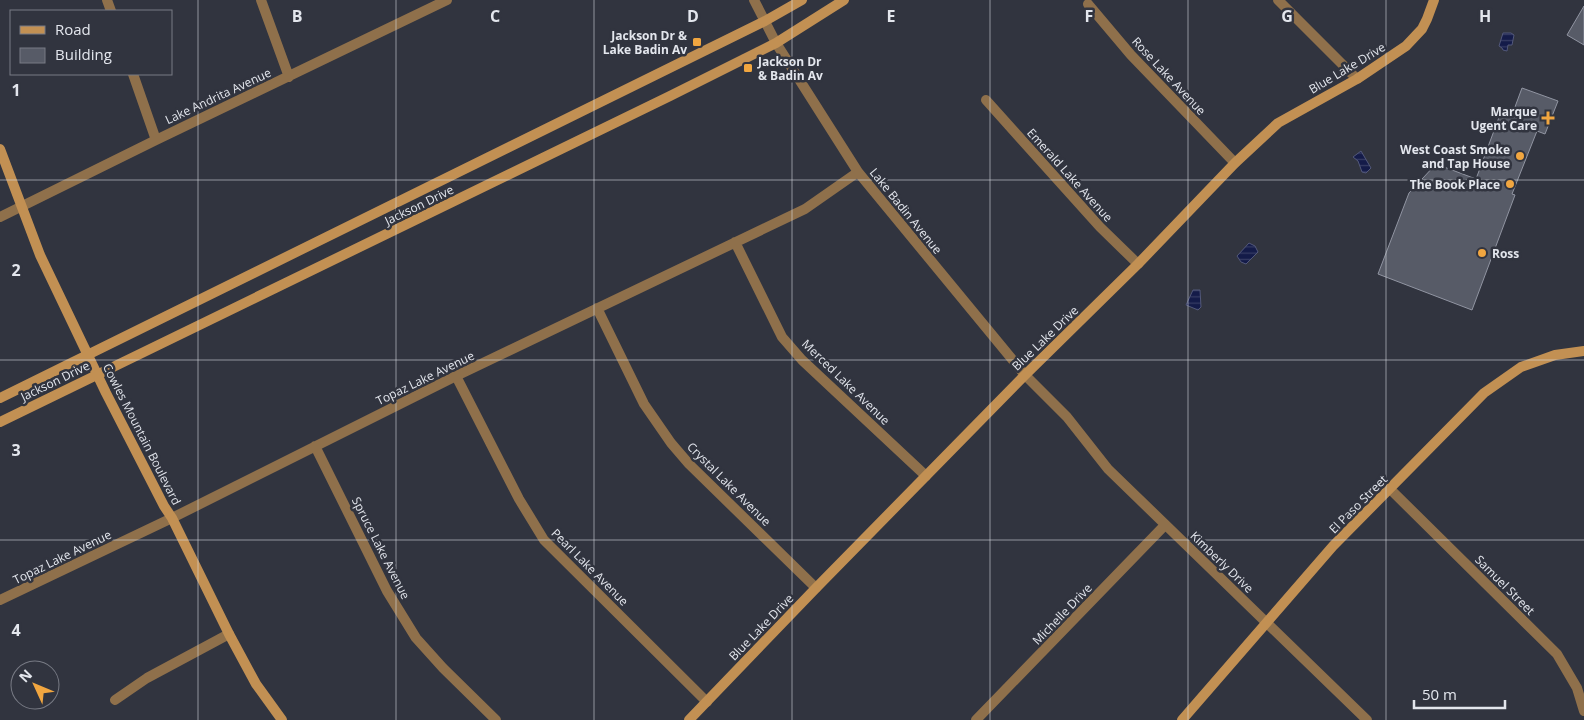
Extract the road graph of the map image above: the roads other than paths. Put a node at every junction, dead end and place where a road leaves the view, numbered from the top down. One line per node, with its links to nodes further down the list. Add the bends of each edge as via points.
1 (261, 0): 13 (street)
2 (447, 0): 8 (street, Lake Andrita Avenue)
3 (754, 0): 10 (street, Lake Badin Avenue)
4 (802, 0): 10 (street, Jackson Drive)
5 (844, 0): 11 (street, Jackson Drive)
6 (1278, 0): 14 (street)
7 (1434, 0): 14 (street, Blue Lake Drive, via 1427,19 1414,38)
8 (429, 4): 13 (street, Lake Andrita Avenue)
9 (1088, 4): 18 (street, Rose Lake Avenue, via 1131,55)
10 (765, 21): 11 (street, Lake Badin Avenue); 26 (street, Jackson Drive)
11 (776, 43): 19 (street, Lake Badin Avenue); 27 (street, Jackson Drive)
12 (133, 75): 16 (street)
13 (288, 77): 16 (street, Lake Andrita Avenue)
14 (1357, 79): 18 (street, Blue Lake Drive, via 1278,123)
15 (986, 100): 23 (street, Emerald Lake Avenue, via 1100,227)
16 (156, 140): 20 (street, Lake Andrita Avenue)
17 (0, 149): 20 (street, Cowles Mountain Boulevard)
18 (1235, 163): 23 (street, Blue Lake Drive)
19 (858, 172): 22 (street, Topaz Lake Avenue, via 805,209); 28 (street, Lake Badin Avenue)
20 (22, 206): 21 (street, Lake Andrita Avenue); 26 (street, Cowles Mountain Boulevard, via 40,255)
21 (0, 217)
22 (735, 242): 24 (street, Topaz Lake Avenue); 34 (street, Merced Lake Avenue, via 782,336 802,360)
23 (1138, 264): 28 (street, Blue Lake Drive)
24 (597, 308): 29 (street, Topaz Lake Avenue); 38 (street, Crystal Lake Avenue, via 644,404 670,443)
25 (1584, 351): 35 (street, El Paso Street, via 1555,355 1521,366 1484,393)
26 (88, 354): 27 (street, Cowles Mountain Boulevard); 30 (street, Jackson Drive)
27 (98, 374): 32 (street, Jackson Drive); 36 (street, Cowles Mountain Boulevard)
28 (1025, 375): 31 (street, Lake Badin Avenue); 34 (street, Blue Lake Drive)
29 (456, 376): 33 (street, Topaz Lake Avenue); 43 (street, Pearl Lake Avenue, via 518,499 544,540)
30 (0, 398)
31 (1066, 417): 37 (street, Kimberly Drive, via 1108,469)
32 (0, 422)
33 (315, 446): 36 (street, Topaz Lake Avenue); 46 (street, Spruce Lake Avenue, via 387,591 416,638)
34 (926, 476): 38 (street, Blue Lake Drive)
35 (1390, 489): 40 (street, El Paso Street, via 1333,546); 44 (street, Samuel Street, via 1556,654 1576,688)
36 (172, 518): 39 (street, Topaz Lake Avenue); 41 (street, Cowles Mountain Boulevard)
37 (1165, 525): 40 (street, Kimberly Drive); 48 (street, Michelle Drive)
38 (816, 588): 43 (street, Blue Lake Drive)
39 (0, 600)
40 (1266, 622): 49 (street, El Paso Street); 50 (street, Kimberly Drive)
41 (229, 634): 42 (street, via 147,678); 45 (street, Cowles Mountain Boulevard, via 256,684)
42 (115, 700)
43 (707, 702): 47 (street, Blue Lake Drive)
44 (1584, 711)
45 (282, 720)
46 (496, 720)
47 (690, 720)
48 (976, 720)
49 (1182, 720)
50 (1367, 720)

